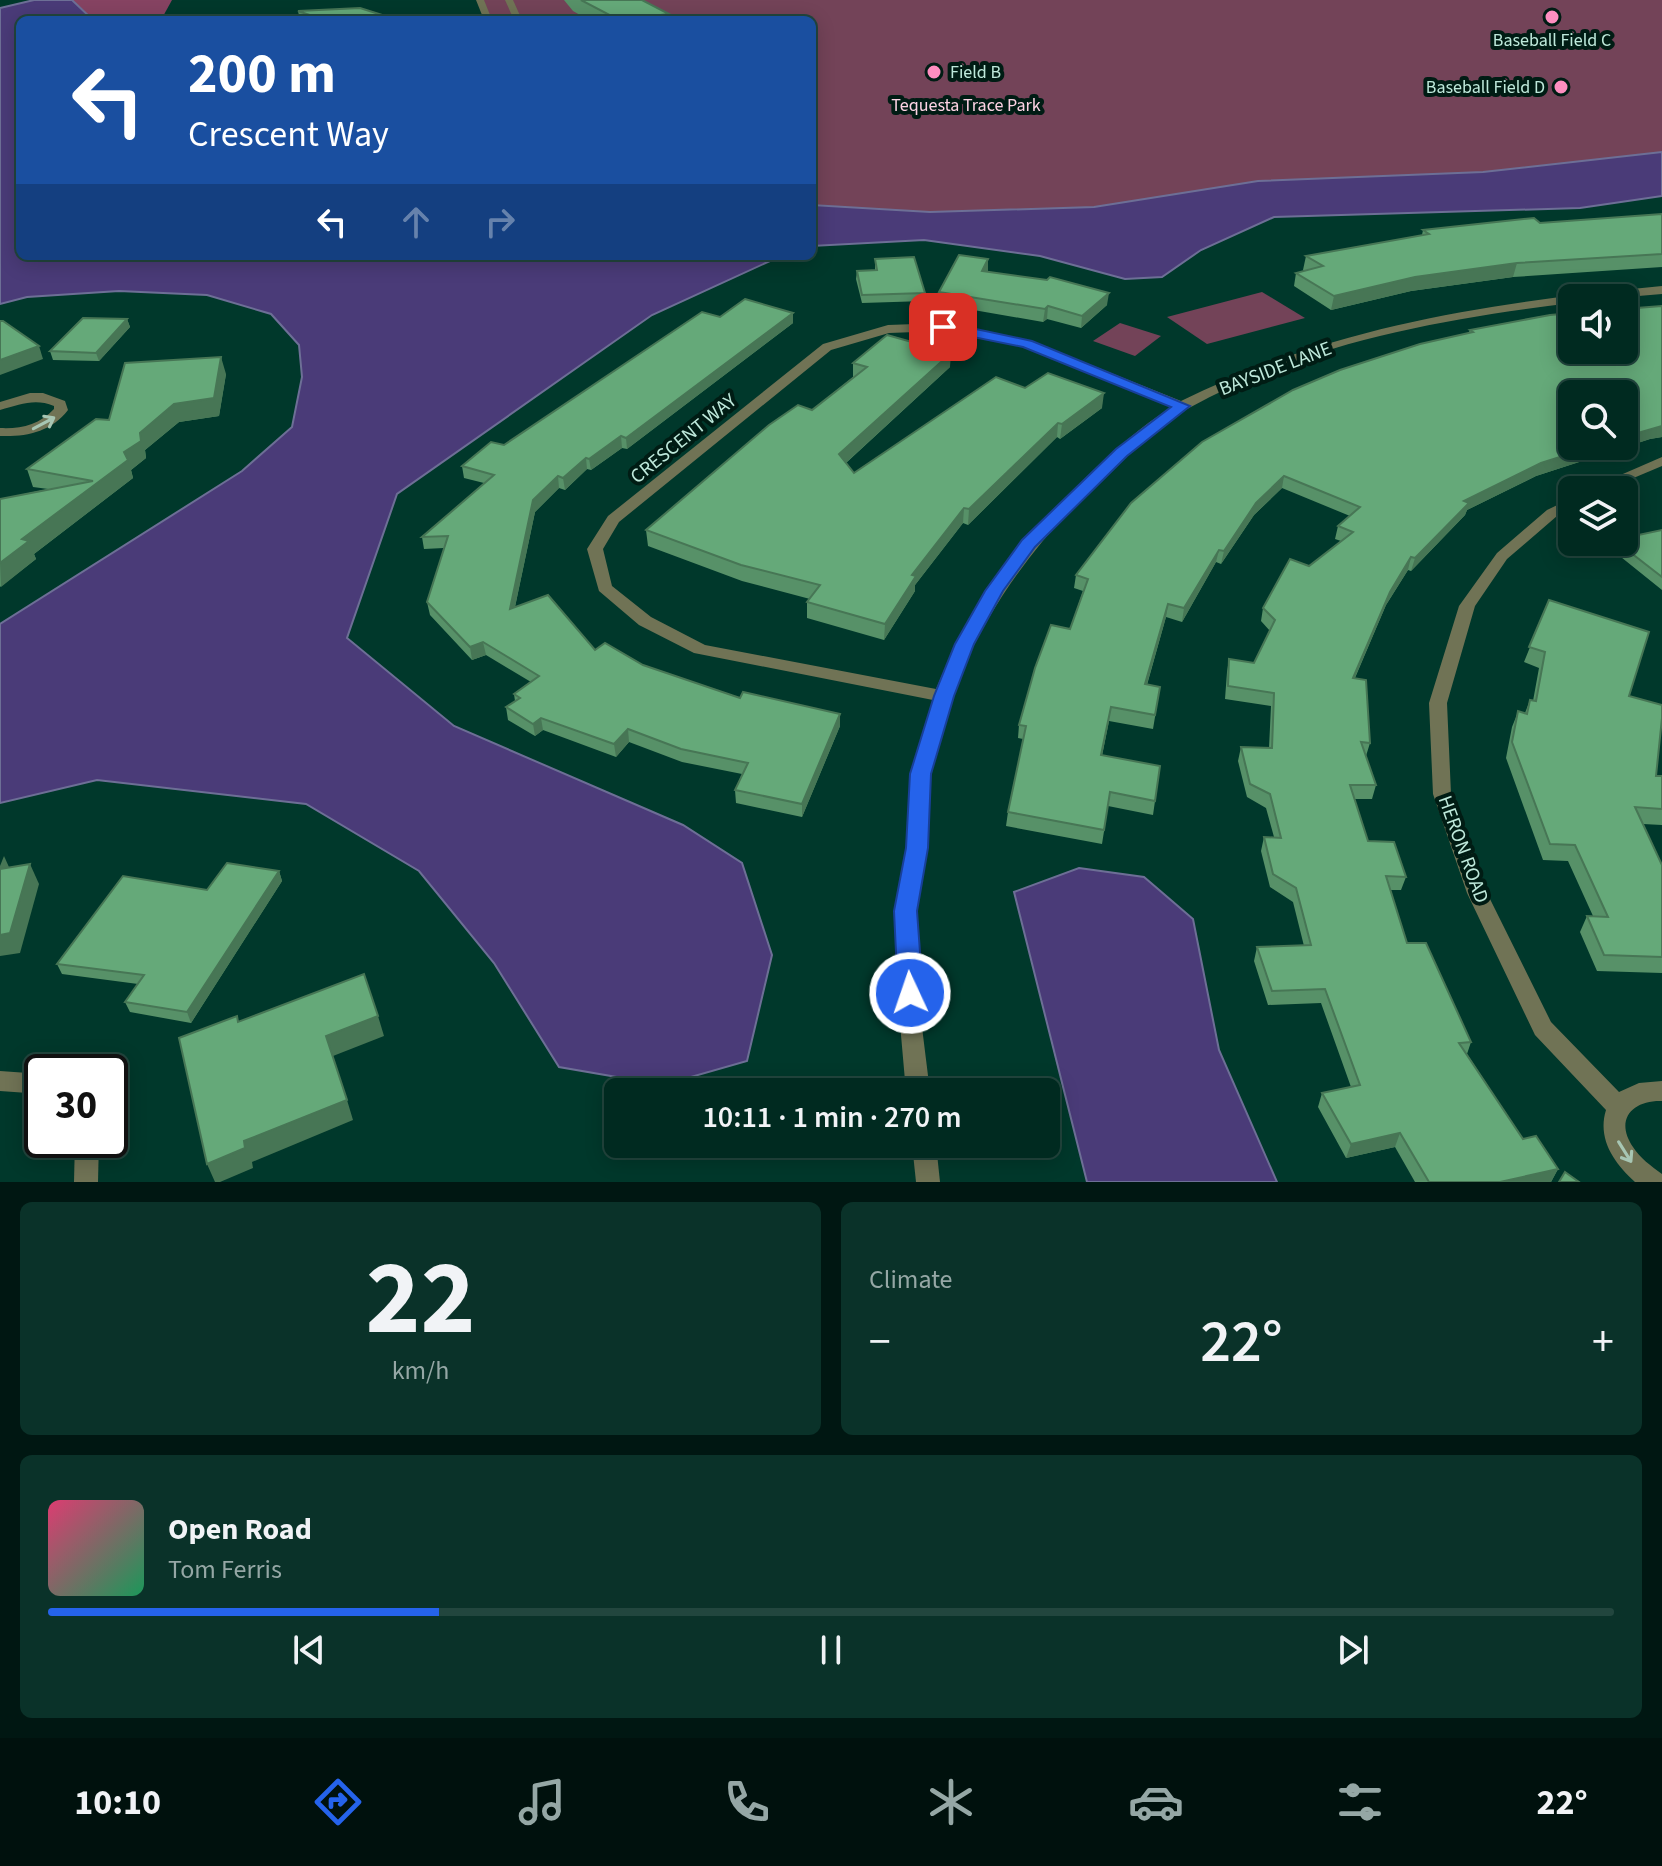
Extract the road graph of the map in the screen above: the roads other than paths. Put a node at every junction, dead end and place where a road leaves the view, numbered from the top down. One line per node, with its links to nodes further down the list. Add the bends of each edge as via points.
1 (1662, 290): 2 (street, BAYSIDE LANE)
2 (1638, 292)
3 (1558, 300): 5 (street, BAYSIDE LANE, via 1499,307 1328,346)
4 (0, 406): 6 (street, one-way to 4, via 32,429 61,410 60,404 43,397)
5 (1182, 406): 10 (street, BAYSIDE LANE, via 1121,452 1028,543 994,591); 10 (street, CRESCENT WAY, via 1027,344 943,327 888,329 827,347 613,519 595,549 605,588 645,621 700,649)
6 (1, 433)
7 (1662, 461): 8 (street)
8 (1626, 476)
9 (1558, 510): 15 (street, HERON ROAD, via 1502,556 1467,606 1438,703 1442,794 1477,893 1543,1028)
10 (944, 696): 11 (street, BAYSIDE LANE, via 921,774 917,848 906,911)
11 (917, 1078)
12 (0, 1081): 13 (street)
13 (24, 1083)
14 (1662, 1091): 15 (street, via 1631,1094)
15 (1618, 1107): 20 (street, one-way to 20, via 1613,1124 1619,1146)
16 (87, 1158): 18 (street)
17 (925, 1158): 19 (street)
18 (86, 1182)
19 (928, 1182)
20 (1653, 1182)

